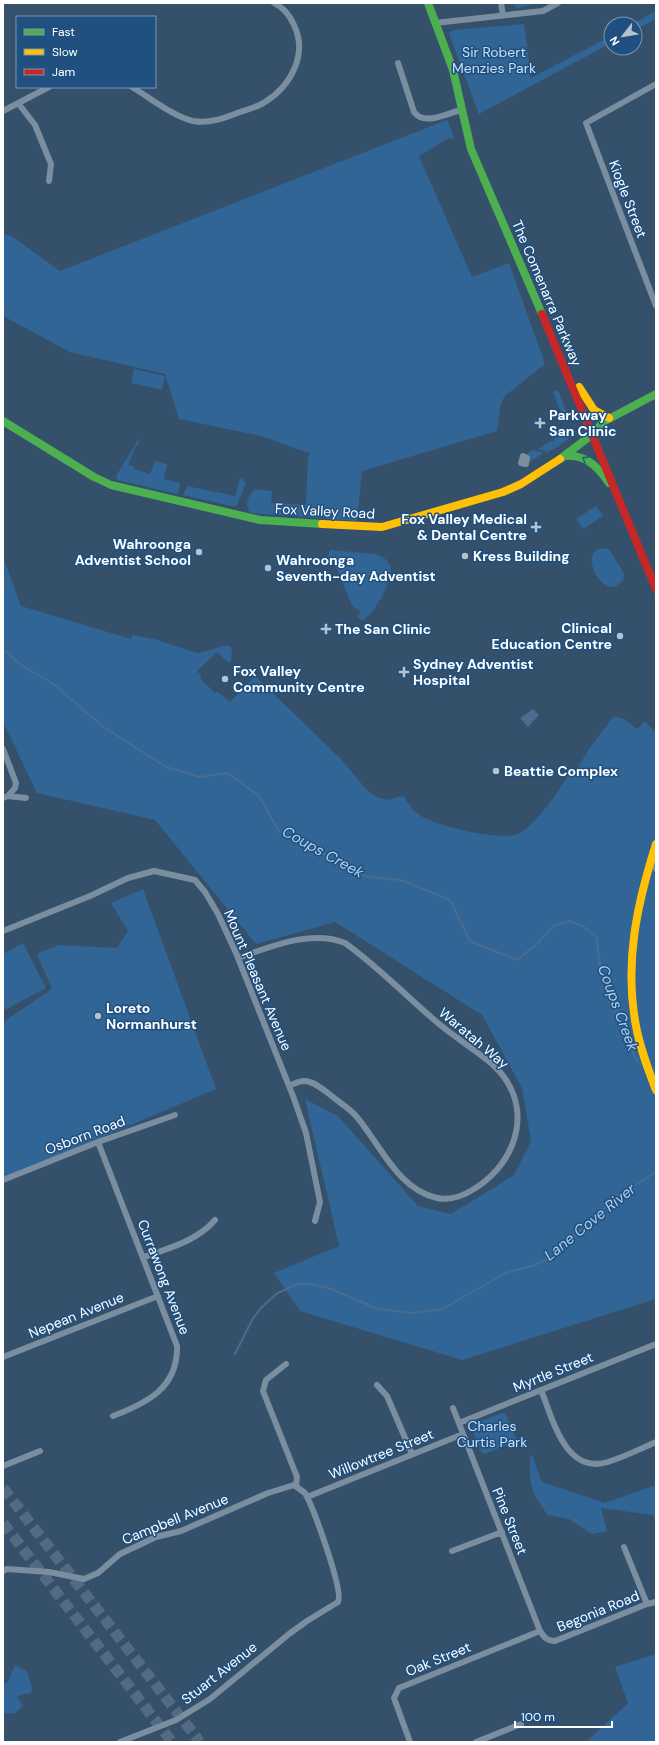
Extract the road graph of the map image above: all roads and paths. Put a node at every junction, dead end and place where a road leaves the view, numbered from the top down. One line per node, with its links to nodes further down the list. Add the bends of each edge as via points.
1 (274, 3): 10 (street, via 290,16 297,32 300,52 291,77 278,93 264,103 207,123 192,121)
2 (428, 3): 6 (main road, The Comenarra Parkway)
3 (501, 3): 5 (street)
4 (558, 3): 5 (street, via 544,11)
5 (503, 15): 6 (street)
6 (436, 22): 12 (main road, The Comenarra Parkway, via 453,70)
7 (398, 63): 12 (street, via 417,116 426,119)
8 (656, 84): 15 (street, Kiogle Street, via 586,123)
9 (47, 88): 11 (street)
10 (134, 88)
11 (18, 103): 13 (street); 14 (street, via 35,125 51,164)
12 (461, 110): 16 (main road, The Comenarra Parkway, via 471,149)
13 (3, 111)
14 (49, 182)
15 (656, 306)
16 (565, 366): 18 (main road, via 589,405 600,416); 20 (main road, The Comenarra Parkway)
17 (656, 394): 18 (main road, Fox Valley Road)
18 (608, 418): 20 (main road, Fox Valley Road)
19 (3, 421): 21 (main road, Fox Valley Road, via 94,478 111,485 260,520 370,527 382,527 509,490)
20 (593, 434): 21 (main road, Fox Valley Road); 22 (main road, The Comenarra Parkway)
21 (564, 456): 22 (main road, one-way to 21, via 590,461 578,455)
22 (618, 496): 23 (main road, The Comenarra Parkway)
23 (656, 589)
24 (3, 749): 25 (street, via 16,783 15,788)
25 (6, 797): 26 (street)
26 (26, 798)
27 (656, 844): 28 (main road)
28 (651, 858): 29 (street); 33 (main road, via 638,904 630,957 634,1018 638,1038)
29 (656, 869)
30 (3, 931): 31 (street, Mount Pleasant Avenue, via 128,878 154,871 195,880 218,914)
31 (238, 958): 32 (street, Mount Pleasant Avenue); 32 (street, Waratah Way, via 301,939 336,939 345,943 434,1020 499,1071 508,1084 517,1110 515,1137 506,1158 479,1186 458,1197 439,1198 427,1195 410,1184 348,1109 313,1083 303,1081)
32 (290, 1085): 38 (street, Mount Pleasant Avenue, via 306,1133 320,1202)
33 (656, 1090)
34 (175, 1115): 35 (street, Osborn Road)
35 (98, 1142): 36 (street, Osborn Road); 39 (street, Currawong Avenue)
36 (3, 1180)
37 (215, 1220): 39 (street, via 196,1237)
38 (315, 1221)
39 (144, 1257): 40 (street, Currawong Avenue)
40 (158, 1296): 42 (street, Nepean Avenue); 47 (street, Currawong Avenue, via 177,1346 173,1372 161,1390 148,1402)
41 (656, 1344): 45 (street, Myrtle Street)
42 (3, 1357)
43 (286, 1364): 54 (street, via 266,1380 263,1391 297,1477)
44 (377, 1385): 52 (street, via 387,1396)
45 (541, 1390): 48 (street, Myrtle Street); 50 (street, via 565,1448 581,1461 594,1464 607,1462)
46 (453, 1408): 48 (street, Pine Street)
47 (113, 1416)
48 (459, 1423): 49 (street, Pine Street)
49 (463, 1434): 52 (street, Willowtree Street); 56 (street, Pine Street)
50 (656, 1442)
51 (40, 1451): 53 (street)
52 (412, 1454): 55 (street, Willowtree Street)
53 (3, 1466)
54 (296, 1486): 55 (street, via 302,1489); 59 (street, Campbell Avenue, via 287,1485 181,1531 156,1537 120,1554 98,1572 84,1579 49,1572 7,1569)
55 (307, 1497): 65 (street, Stuart Avenue, via 336,1579 340,1596 337,1604 289,1634 210,1699 176,1720)
56 (502, 1532): 58 (street); 62 (street, Pine Street)
57 (624, 1547): 61 (street)
58 (452, 1551)
59 (3, 1571)
60 (656, 1602): 61 (street, Begonia Road)
61 (647, 1604): 63 (street, Begonia Road, via 555,1640)
62 (540, 1631): 63 (street, Pine Street); 66 (street, Oak Street, via 399,1688 394,1698)
63 (548, 1640)
64 (521, 1724): 67 (street)
65 (120, 1742)
66 (410, 1742)
67 (476, 1742)

